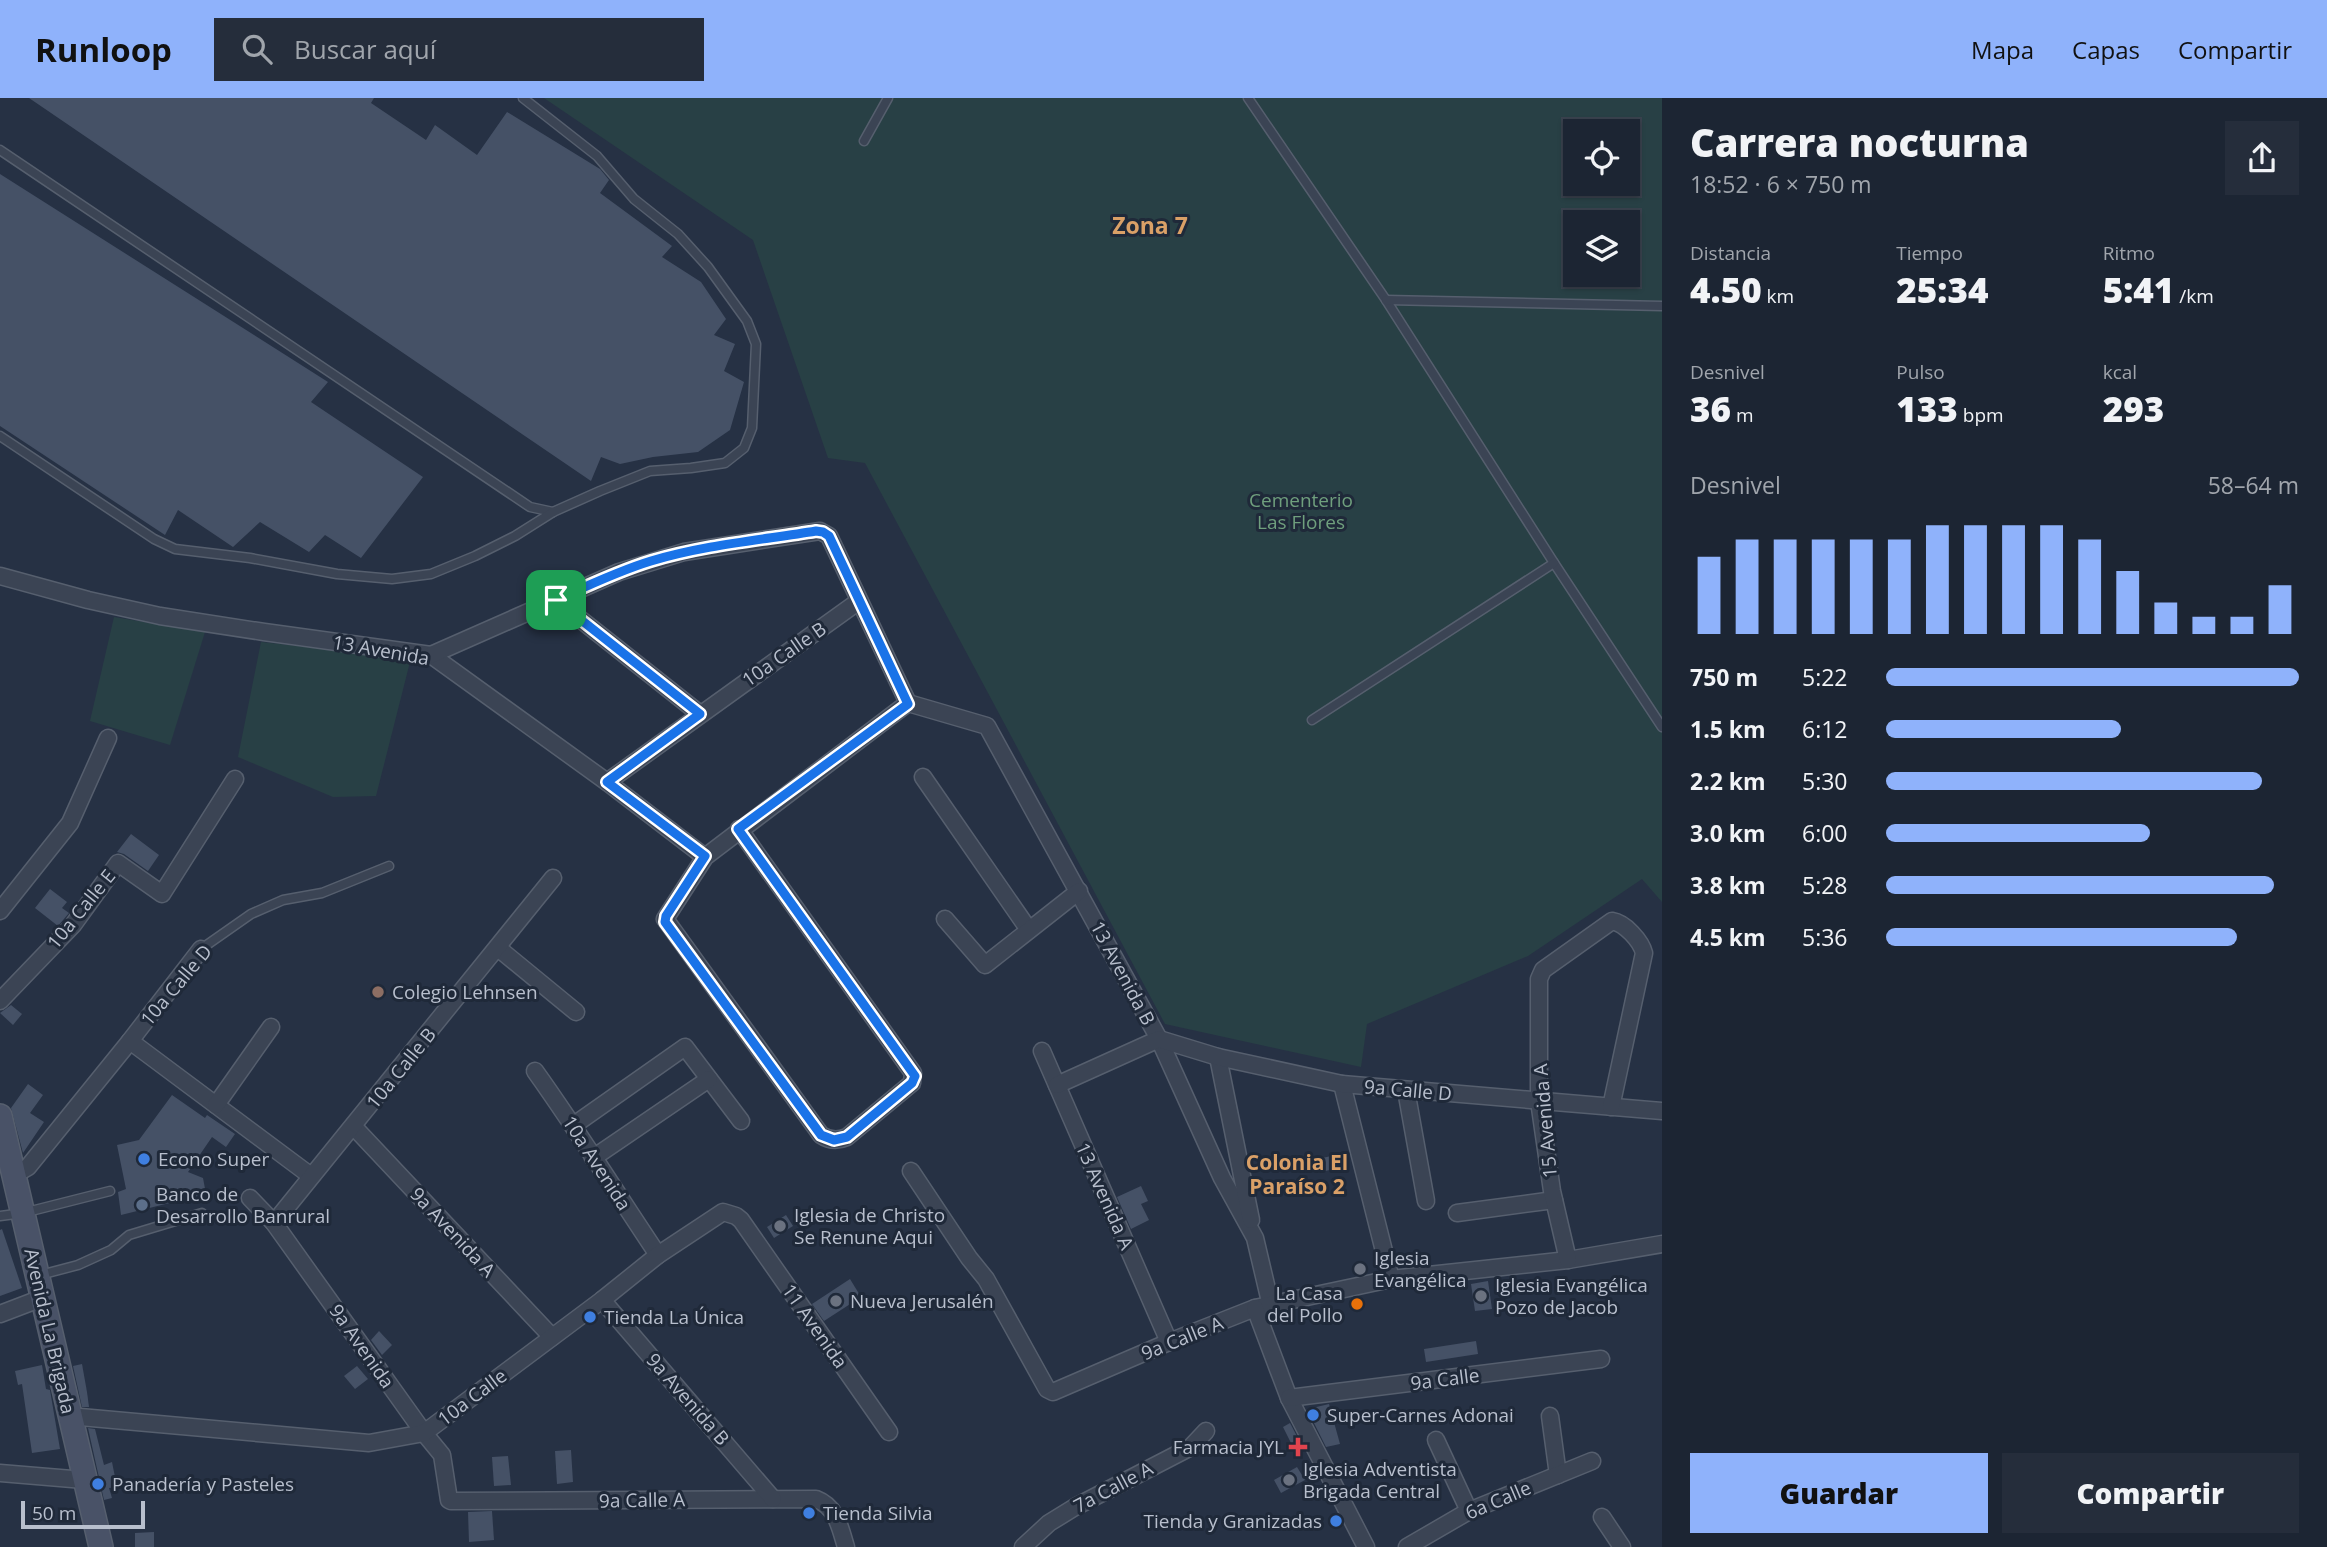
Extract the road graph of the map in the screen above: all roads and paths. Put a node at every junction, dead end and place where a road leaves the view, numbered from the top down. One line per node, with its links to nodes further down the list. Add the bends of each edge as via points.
1 (523, 98): 9 (lane, via 597,156 634,199 678,234 747,321 756,344 752,428 744,448 725,463 650,471)
2 (888, 98): 4 (lane)
3 (1248, 98): 6 (lane)
4 (863, 141)
5 (0, 150): 9 (lane, via 530,507)
6 (1386, 300): 7 (lane); 10 (lane)
7 (1662, 306)
8 (0, 436): 9 (lane, via 175,549 337,574 392,579 431,574 515,536)
9 (553, 512)
10 (1554, 564): 17 (lane); 18 (lane)
11 (0, 576): 14 (street, 13 Avenida, via 160,616)
12 (556, 600): 13 (street, via 662,558 820,531 829,536); 14 (street); 16 (street)
13 (859, 601): 15 (street); 16 (street, 10a Calle B)
14 (431, 655): 22 (street, 13 Avenida)
15 (908, 704): 23 (street); 27 (street, 13 Avenida B, via 985,724)
16 (700, 714): 22 (street, 10a Calle B)
17 (1312, 720)
18 (1662, 727)
19 (108, 738): 28 (street, via 70,823)
20 (923, 777): 30 (street)
21 (235, 779): 33 (street, 10a Calle E, via 162,894 118,863 74,925)
22 (607, 782): 24 (street, 13 Avenida)
23 (738, 829): 24 (street); 24 (street, via 913,1073 912,1083 841,1140 821,1135 665,922)
24 (705, 856)
25 (388, 866): 32 (lane, 10a Calle D, via 251,914)
26 (553, 878): 31 (street, 10a Calle B)
27 (1079, 891): 30 (street); 36 (street, 13 Avenida B)
28 (0, 911)
29 (945, 919): 30 (street, via 985,965)
30 (1029, 930)
31 (498, 948): 34 (street); 52 (street, 10a Calle B)
32 (201, 949): 37 (street, 10a Calle D)
33 (0, 1001)
34 (576, 1012)
35 (271, 1027): 46 (street)
36 (1159, 1039): 39 (street, 9a Calle D); 43 (street); 67 (street, 13 Avenida B, via 1222,1178)
37 (130, 1041): 46 (street); 55 (street, 10a Calle D, via 28,1167)
38 (1042, 1051): 43 (street, 13 Avenida A)
39 (1218, 1058): 42 (street, 9a Calle D); 67 (street)
40 (535, 1071): 50 (street, 10a Avenida)
41 (709, 1079): 49 (street); 50 (street, via 684,1047); 53 (street)
42 (1342, 1084): 44 (street, 9a Calle D); 72 (street)
43 (1057, 1085): 78 (street, 13 Avenida A)
44 (1406, 1090): 45 (street, 9a Calle D); 60 (street)
45 (1539, 1101): 47 (street, 9a Calle D); 47 (street, 15 Avenida A, via 1539,979 1544,970 1612,921 1620,922 1644,953); 59 (street, 15 Avenida A)
46 (216, 1105): 56 (street)
47 (1611, 1107): 48 (street, 9a Calle D)
48 (1662, 1111)
49 (741, 1121)
50 (574, 1125): 53 (street, 10a Avenida)
51 (1, 1127): 55 (main road, Avenida La Brigada)
52 (354, 1127): 56 (street, 10a Calle B); 77 (street, 9a Avenida A)
53 (593, 1158): 69 (street, 10a Avenida)
54 (911, 1171): 78 (street, 9a Calle A, via 986,1279 1047,1388 1056,1392)
55 (14, 1175): 61 (main road, Avenida La Brigada)
56 (311, 1176): 66 (street, 10a Calle B)
57 (110, 1191): 61 (lane)
58 (250, 1198): 66 (street, 9a Avenida)
59 (1554, 1200): 63 (street); 70 (street, 15 Avenida A)
60 (1426, 1201)
61 (23, 1213): 64 (lane); 71 (main road, Avenida La Brigada)
62 (202, 1213): 71 (lane, via 130,1235 78,1265)
63 (1457, 1213)
64 (0, 1216)
65 (741, 1220): 69 (street, 10a Calle, via 723,1212); 83 (street, 11 Avenida)
66 (274, 1223): 85 (street, 9a Avenida)
67 (1255, 1238): 75 (street, 13 Avenida B)
68 (1662, 1244): 70 (street, 9a Calle A)
69 (658, 1255): 74 (street, 10a Calle)
70 (1567, 1260): 72 (street, 9a Calle A)
71 (37, 1276): 73 (main road, Avenida La Brigada)
72 (1391, 1279): 75 (street, 9a Calle A)
73 (42, 1298): 76 (street); 81 (main road, Avenida La Brigada)
74 (602, 1300): 77 (street, 10a Calle); 91 (street, 9a Avenida B)
75 (1263, 1307): 78 (street, 9a Calle A); 80 (street, 13 Avenida B)
76 (0, 1314)
77 (552, 1337): 85 (street, 10a Calle)
78 (1169, 1342)
79 (1601, 1359): 80 (street, 9a Calle)
80 (1289, 1398): 99 (street, 13 Avenida B)
81 (69, 1416): 85 (street, 10a Calle, via 369,1443); 90 (main road, Avenida La Brigada)
82 (1550, 1416): 89 (street)
83 (889, 1432)
84 (1206, 1432): 98 (street, 7a Calle A, via 1191,1447 1088,1499)
85 (424, 1433): 92 (street, 9a Avenida, via 442,1455 449,1500)
86 (1436, 1440): 93 (street)
87 (1592, 1461): 89 (street, 6a Calle)
88 (0, 1473): 90 (street)
89 (1558, 1475): 93 (street, 6a Calle)
90 (84, 1480): 96 (main road, Avenida La Brigada)
91 (773, 1499): 92 (street, 9a Calle A); 97 (street, 9a Calle A, via 816,1499 828,1505)
92 (454, 1502)
93 (1469, 1511): 95 (street, 6a Calle)
94 (1602, 1517): 100 (street)
95 (1413, 1546)
96 (101, 1547)
97 (846, 1547)
98 (1023, 1547)
99 (1366, 1547)
100 (1622, 1547)

